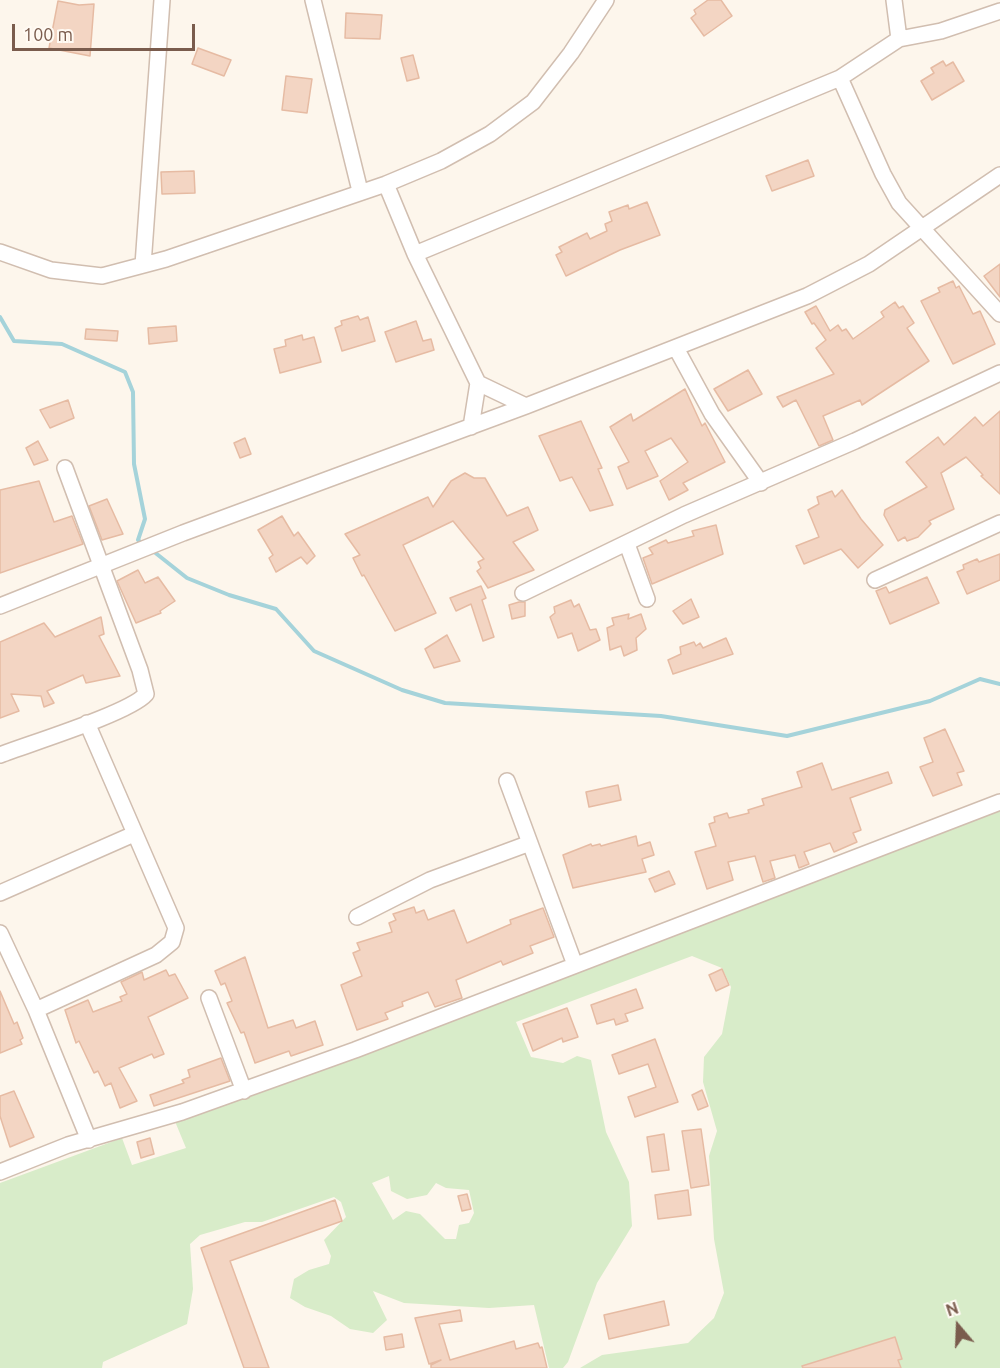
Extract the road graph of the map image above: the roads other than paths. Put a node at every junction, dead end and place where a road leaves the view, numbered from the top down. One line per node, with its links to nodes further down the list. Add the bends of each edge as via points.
1 (162, 0): 14 (street)
2 (313, 0): 10 (street)
3 (606, 0): 9 (street, via 533,102 490,134 441,161)
4 (894, 0): 6 (street)
5 (1000, 11): 6 (street, via 941,31)
6 (899, 39): 7 (street)
7 (840, 78): 11 (street, via 883,174 899,203); 13 (street)
8 (1000, 175): 11 (street)
9 (386, 184): 10 (street); 13 (street)
10 (360, 191): 14 (street)
11 (920, 228): 15 (street); 16 (street, via 842,279)
12 (0, 252): 14 (street, via 73,274 102,276)
13 (415, 254): 18 (street)
14 (142, 265)
15 (1000, 314)
16 (676, 348): 19 (street); 22 (street, via 712,414)
17 (1000, 373): 22 (street)
18 (478, 383): 19 (street); 20 (street)
19 (526, 406): 20 (street)
20 (471, 427): 25 (street)
21 (65, 468): 25 (street)
22 (761, 483): 24 (street)
23 (1000, 523): 26 (street)
24 (627, 544): 27 (street); 28 (street)
25 (102, 566): 29 (street); 30 (street, via 146,694)
26 (875, 580)
27 (523, 593)
28 (647, 599)
29 (0, 606)
30 (87, 723): 31 (street); 34 (street)
31 (0, 755)
32 (507, 781): 35 (street)
33 (1000, 802): 39 (street)
34 (134, 834): 36 (street); 41 (street, via 174,921 172,942 156,956)
35 (530, 843): 37 (street, via 430,880); 39 (street)
36 (0, 893)
37 (357, 917)
38 (0, 933): 41 (street)
39 (575, 965): 42 (street)
40 (209, 998): 42 (street)
41 (36, 1010): 43 (street)
42 (244, 1090): 43 (street)
43 (89, 1140): 44 (street)
44 (0, 1172)

